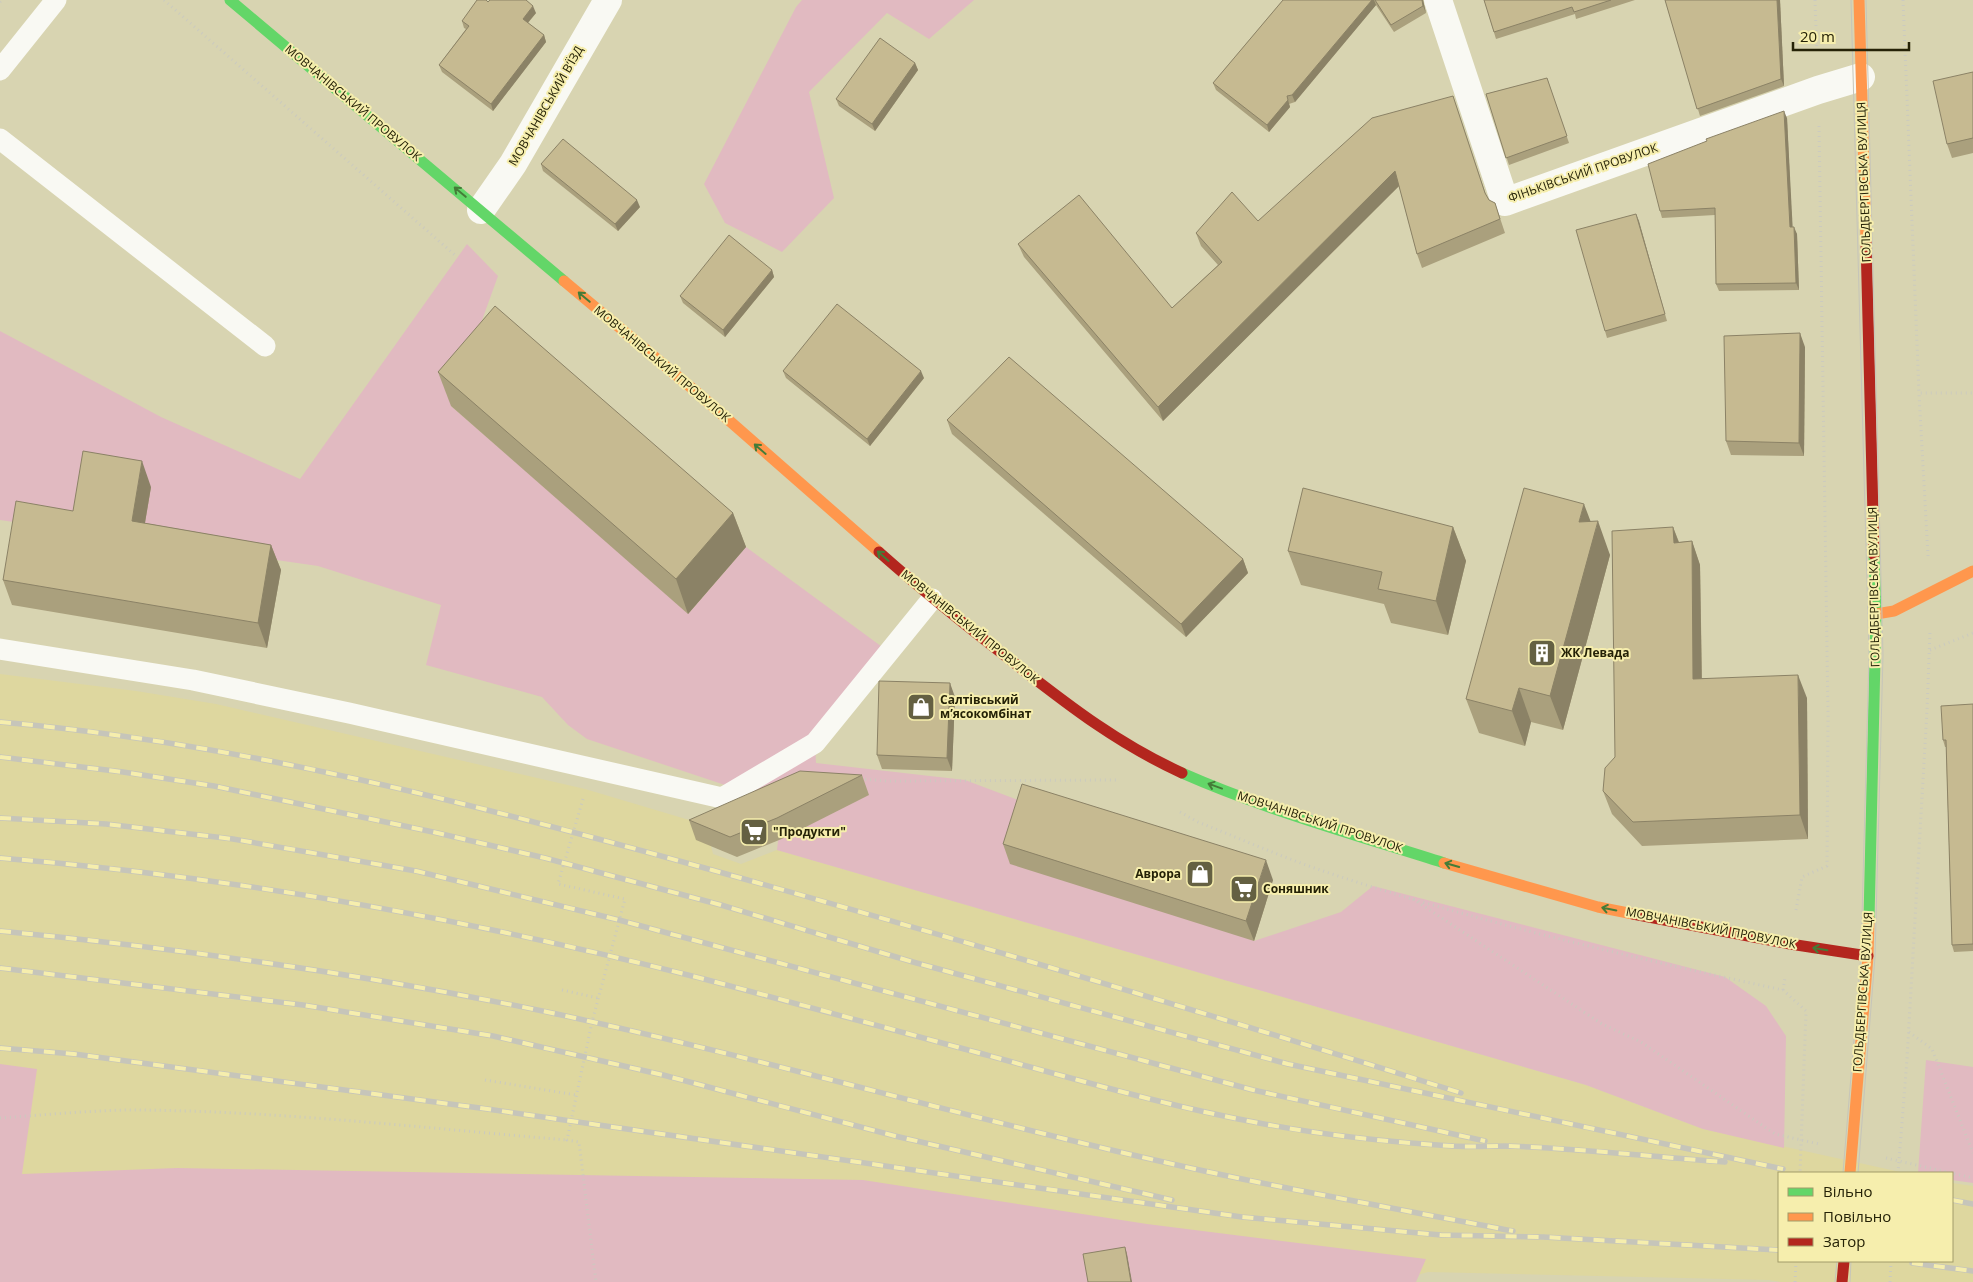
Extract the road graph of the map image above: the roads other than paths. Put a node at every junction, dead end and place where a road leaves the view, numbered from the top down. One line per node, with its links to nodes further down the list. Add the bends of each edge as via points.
1 (56, 0): 6 (lane)
2 (230, 0): 9 (street, МОВЧАНІВСЬКИЙ ПРОВУЛОК, one-way to 2)
3 (608, 0): 9 (street, МОВЧАНІВСЬКИЙ В’ЇЗД, via 513,164)
4 (1438, 0): 7 (street, ФІНЬКІВСЬКИЙ ПРОВУЛОК, via 1505,202)
5 (1859, 0): 7 (street, ГОЛЬДБЕРГІВСЬКА ВУЛИЦЯ)
6 (0, 70)
7 (1861, 77): 13 (street, ГОЛЬДБЕРГІВСЬКА ВУЛИЦЯ)
8 (0, 139): 10 (lane)
9 (481, 210): 12 (street, МОВЧАНІВСЬКИЙ ПРОВУЛОК, one-way to 9, via 700,395)
10 (265, 346)
11 (1973, 571): 13 (street, via 1894,611)
12 (932, 599): 14 (lane, via 815,744 722,798 193,680); 15 (street, МОВЧАНІВСЬКИЙ ПРОВУЛОК, one-way to 12, via 1598,907 1445,863 1205,783 1118,740)
13 (1876, 614): 15 (street, ГОЛЬДБЕРГІВСЬКА ВУЛИЦЯ)
14 (0, 649)
15 (1868, 956): 16 (street, ГОЛЬДБЕРГІВСЬКА ВУЛИЦЯ)
16 (1850, 1172)
17 (1844, 1262): 18 (street)
18 (1842, 1282)

